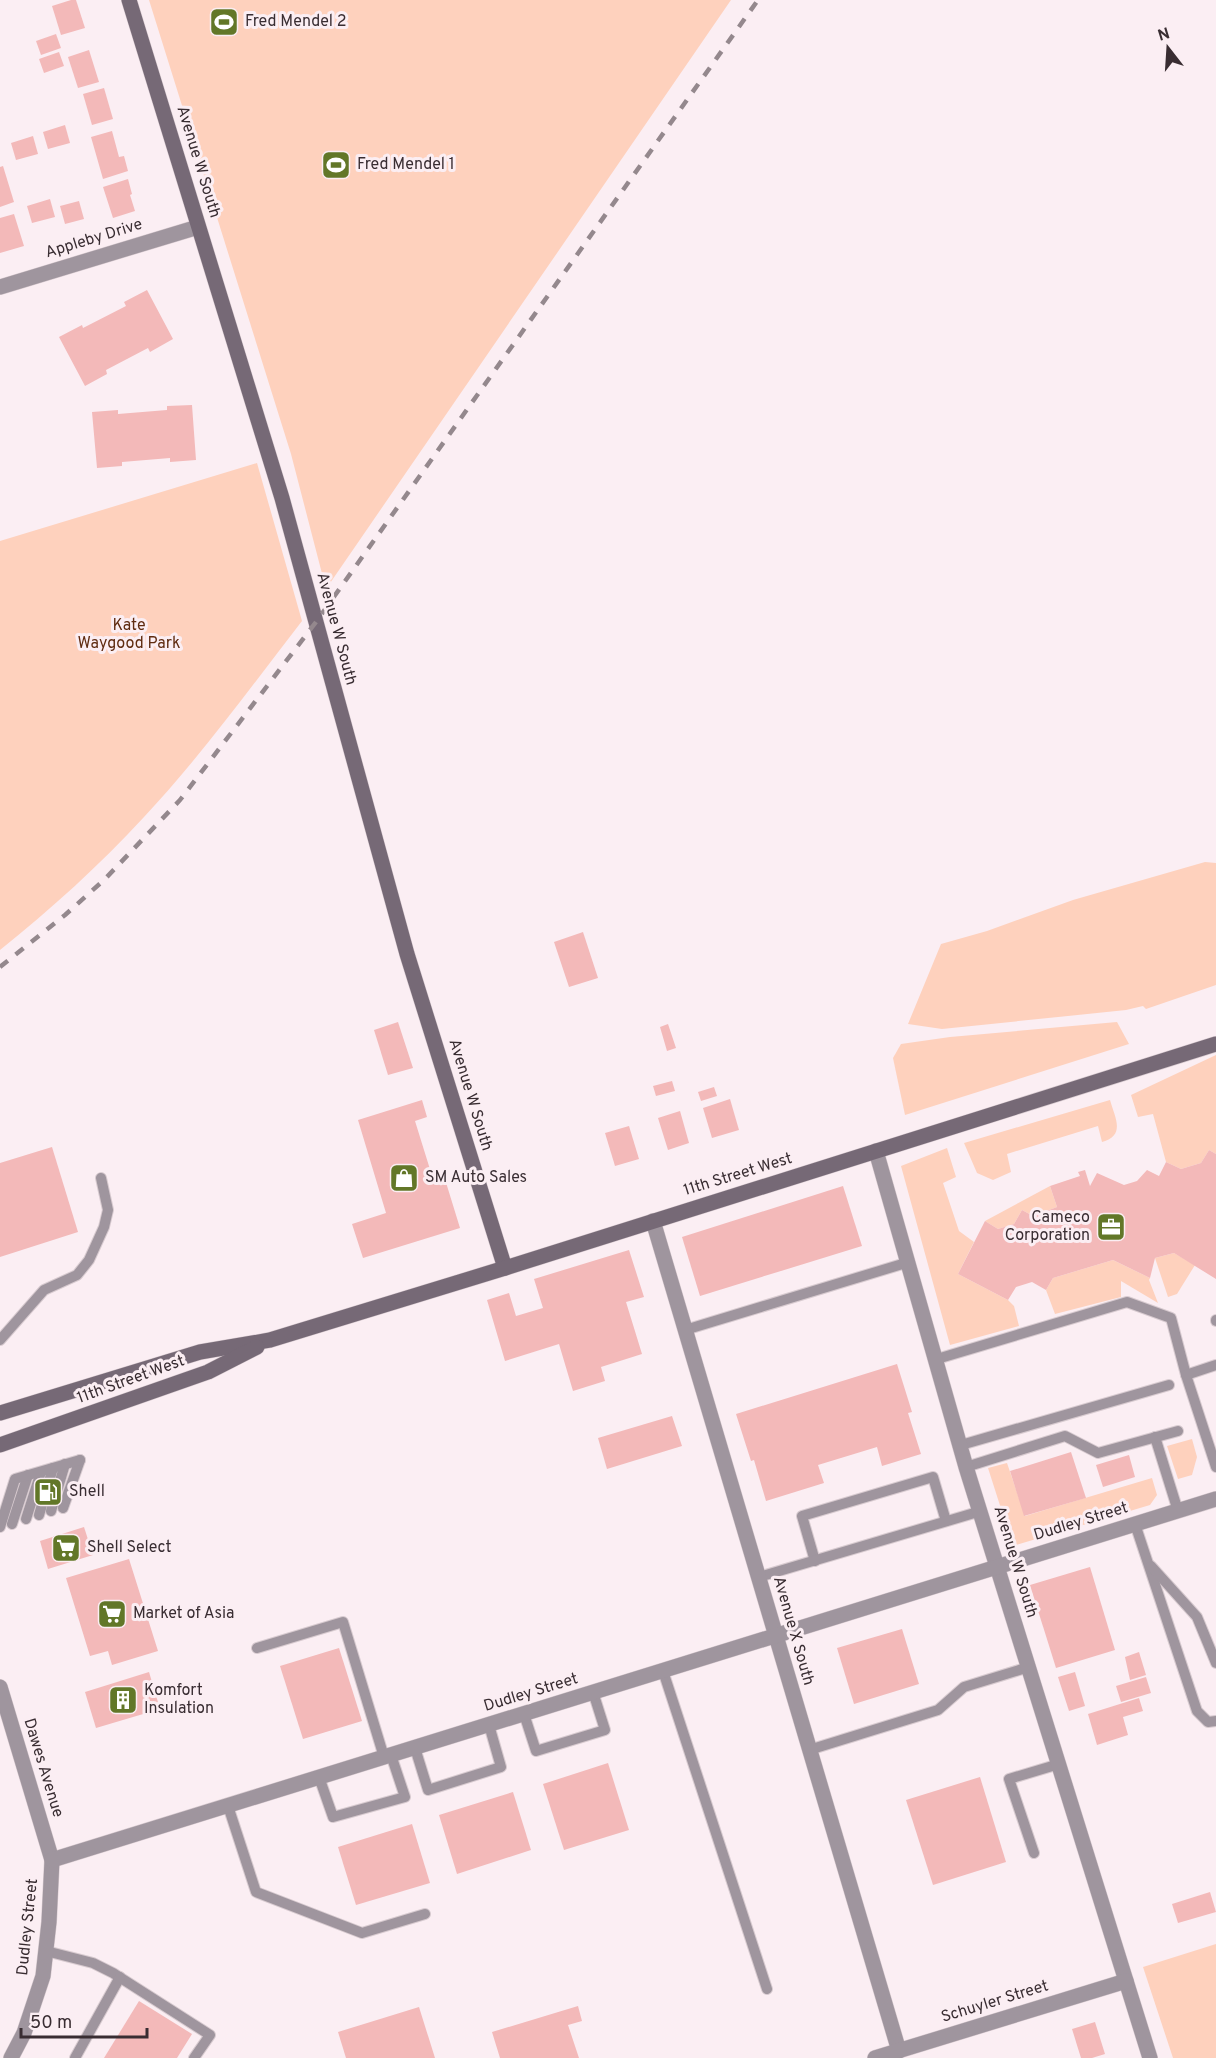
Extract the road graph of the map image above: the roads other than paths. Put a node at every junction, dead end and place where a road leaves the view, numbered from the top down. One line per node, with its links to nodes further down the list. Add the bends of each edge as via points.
1 (129, 0): 2 (main road, Avenue W South)
2 (198, 227): 3 (street, Appleby Drive); 9 (main road, Avenue W South, via 282,498 407,954)
3 (0, 287)
4 (1216, 1044): 5 (main road, 11th Street West)
5 (876, 1151): 7 (main road, 11th Street West); 8 (street, Avenue W South)
6 (100, 1178): 11 (lane, via 108,1210 89,1260 77,1275 44,1290)
7 (653, 1221): 9 (main road, 11th Street West); 10 (street, Avenue X South)
8 (909, 1262): 10 (lane); 13 (street, Avenue W South)
9 (505, 1268): 12 (main road, 11th Street West)
10 (685, 1330): 43 (street, Avenue X South)
11 (0, 1340)
12 (270, 1340): 17 (main road, 11th Street West, via 200,1352); 21 (main road, 11th Street West, via 208,1372)
13 (937, 1359): 15 (lane, via 1127,1302 1171,1318); 22 (street, Avenue W South)
14 (1216, 1365): 15 (lane)
15 (1186, 1375): 20 (lane)
16 (1169, 1385): 22 (lane)
17 (0, 1413)
18 (1178, 1431): 19 (lane)
19 (1155, 1437): 24 (lane, via 1098,1453 1065,1436); 33 (lane)
20 (1211, 1437): 25 (lane)
21 (0, 1445)
22 (961, 1445): 24 (street, Avenue W South)
23 (65, 1464): 26 (lane); 30 (lane, via 80,1460); 31 (lane)
24 (966, 1467): 32 (street, Avenue W South)
25 (1216, 1467)
26 (53, 1468): 27 (lane); 34 (lane)
27 (41, 1472): 28 (lane); 35 (lane)
28 (28, 1476): 37 (lane); 39 (lane, via 15,1479)
29 (1216, 1499): 33 (street, Dudley Street)
30 (63, 1508)
31 (51, 1511)
32 (981, 1511): 36 (lane); 42 (street, Avenue W South)
33 (1178, 1511): 38 (street, Dudley Street)
34 (39, 1515)
35 (27, 1519)
36 (946, 1521): 40 (lane); 40 (lane, via 933,1477 802,1516)
37 (12, 1524)
38 (1135, 1524): 41 (lane); 42 (street, Dudley Street)
39 (0, 1527)
40 (815, 1561): 43 (lane)
41 (1147, 1561): 46 (lane, via 1197,1617); 52 (lane, via 1197,1711 1208,1722)
42 (998, 1567): 44 (street, Dudley Street); 47 (street, Avenue W South)
43 (759, 1577): 44 (street, Avenue X South)
44 (776, 1636): 48 (street, Dudley Street); 55 (street, Avenue X South)
45 (257, 1648): 56 (lane, via 343,1622)
46 (1216, 1663)
47 (1029, 1667): 55 (lane, via 964,1687 938,1710); 57 (street, Avenue W South)
48 (663, 1671): 50 (street, Dudley Street); 66 (lane)
49 (0, 1687): 61 (street, Dawes Avenue)
50 (593, 1692): 51 (street, Dudley Street); 51 (lane, via 605,1730 536,1751)
51 (524, 1714): 53 (street, Dudley Street)
52 (1216, 1721)
53 (489, 1725): 54 (street, Dudley Street); 54 (lane, via 501,1767 428,1790)
54 (416, 1748): 56 (street, Dudley Street)
55 (809, 1750): 67 (street, Avenue X South)
56 (388, 1756): 58 (street, Dudley Street); 58 (lane, via 405,1797 333,1817)
57 (1059, 1764): 60 (lane, via 1009,1779); 65 (street, Avenue W South)
58 (320, 1777): 59 (street, Dudley Street)
59 (228, 1806): 61 (street, Dudley Street); 62 (lane, via 256,1892 362,1933)
60 (1034, 1852)
61 (52, 1860): 63 (street, Dudley Street)
62 (425, 1914)
63 (46, 1951): 64 (lane, via 93,1963); 68 (street, Dudley Street, via 43,1976 24,2033)
64 (120, 1977): 69 (lane); 70 (lane, via 210,2035)
65 (1126, 1981): 67 (street, Schuyler Street); 72 (street, Avenue W South)
66 (767, 1989)
67 (899, 2050): 71 (street, Schuyler Street)
68 (11, 2058)
69 (75, 2058)
70 (194, 2058)
71 (875, 2058)
72 (1149, 2058)

